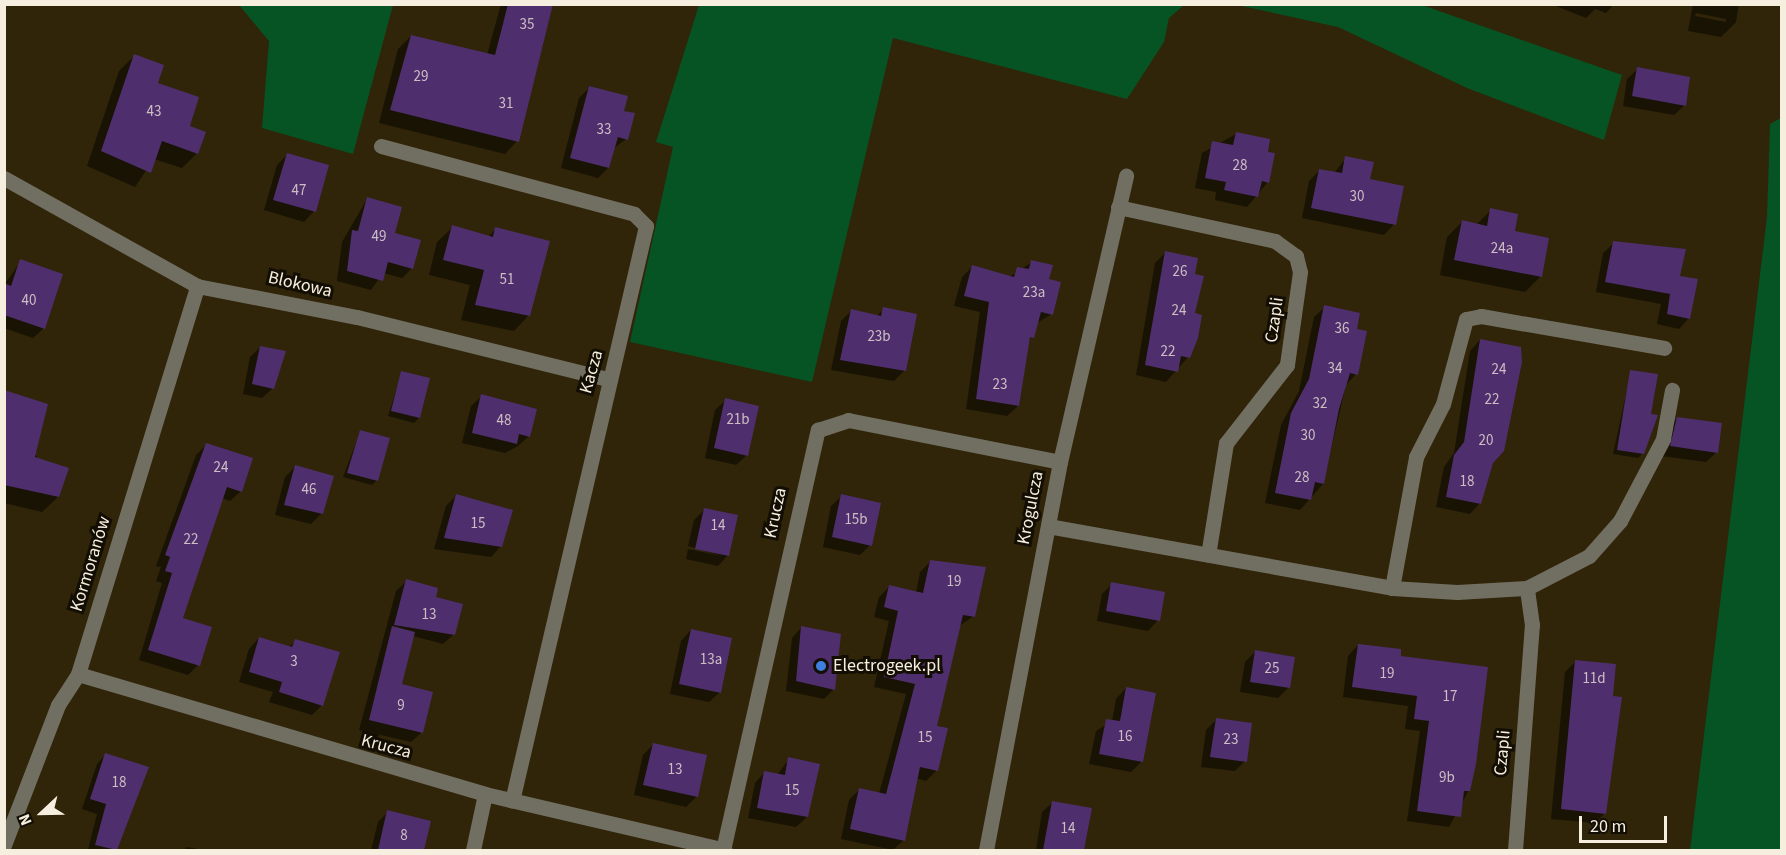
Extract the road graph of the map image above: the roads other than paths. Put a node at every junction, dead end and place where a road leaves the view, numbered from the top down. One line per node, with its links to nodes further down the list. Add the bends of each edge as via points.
1 (381, 146): 7 (street, Kacza, via 643,218 646,226 635,289)
2 (1126, 176): 4 (street, Krogulcza)
3 (4, 178): 5 (street, Blokowa)
4 (1118, 207): 9 (street, Krogulcza); 11 (street, Czapli, via 1275,241 1296,256 1300,272 1287,365 1226,443)
5 (196, 286): 7 (street, Blokowa, via 346,315); 14 (street, Kormoranów)
6 (1664, 348): 12 (street, via 1481,316 1466,319 1443,404 1416,457)
7 (608, 379): 16 (street, Kacza)
8 (1672, 390): 13 (street, via 1663,439 1620,521 1588,556)
9 (1060, 462): 10 (street, Krogulcza); 19 (street, Krucza, via 848,420 818,430)
10 (1048, 526): 11 (street); 20 (street, Krogulcza)
11 (1208, 555): 12 (street)
12 (1392, 588): 13 (street, via 1456,592)
13 (1527, 588): 21 (street, Czapli, via 1532,625)
14 (78, 674): 15 (street, Krucza); 17 (street, Kormoranów, via 58,705)
15 (485, 794): 16 (street, Krucza); 18 (street)
16 (512, 801): 19 (street, Krucza)
17 (4, 845)
18 (472, 850)
19 (724, 850)
20 (986, 850)
21 (1515, 850)

